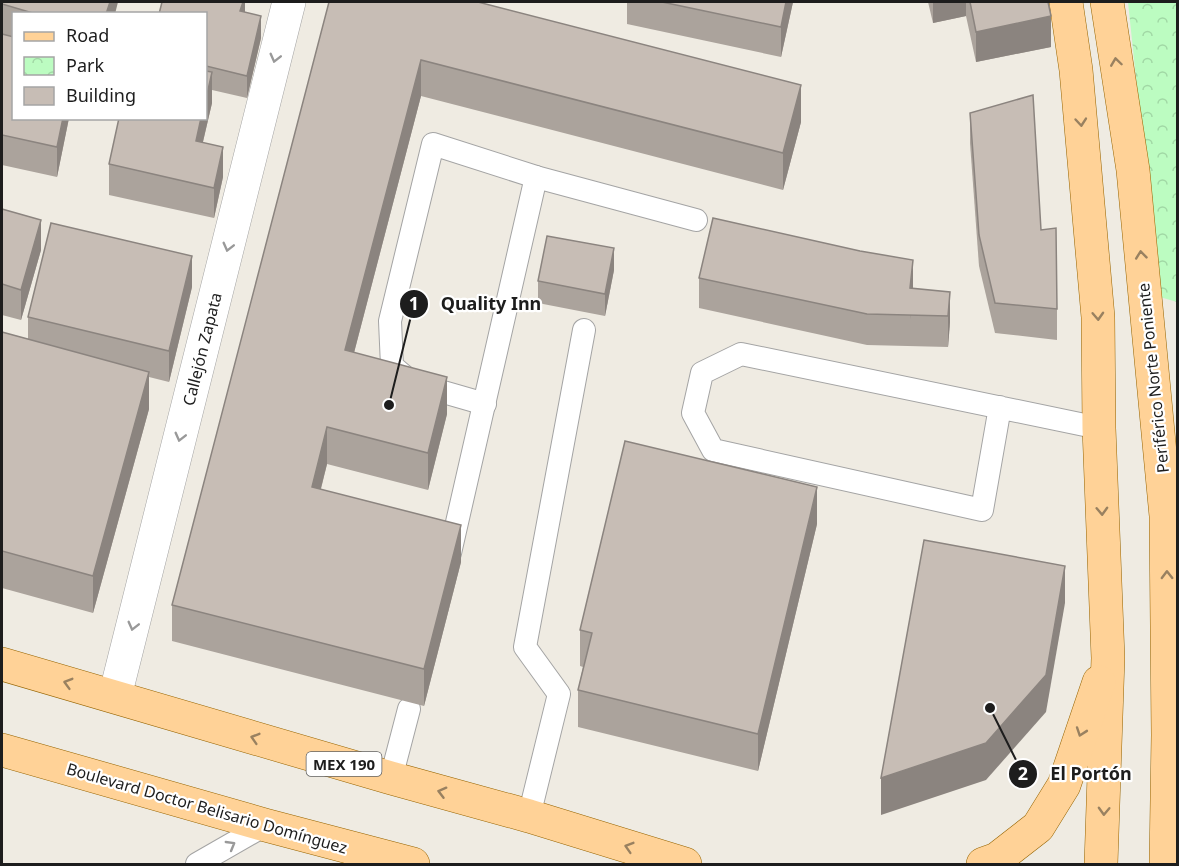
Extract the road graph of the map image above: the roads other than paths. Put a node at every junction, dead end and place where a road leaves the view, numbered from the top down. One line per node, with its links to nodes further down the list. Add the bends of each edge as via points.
1 (289, 2): 14 (street, Callejón Zapata, one-way to 14)
2 (1065, 2): 9 (main road, one-way to 9, via 1076,70 1098,317)
3 (1107, 2): 10 (main road, Periférico Norte Poniente, one-way to 3, via 1133,170)
4 (536, 177): 5 (lane); 7 (lane); 7 (lane, via 433,144 400,276 390,321 392,366 412,383)
5 (696, 220)
6 (584, 330): 20 (lane, via 525,647 559,694)
7 (485, 404): 11 (lane)
8 (1000, 407): 8 (lane, via 741,354 702,373 693,413 713,450 982,510); 9 (lane)
9 (1099, 428): 12 (main road, one-way to 12)
10 (1172, 515): 16 (main road, Periférico Norte Poniente, one-way to 10)
11 (450, 552)
12 (1108, 658): 25 (main road, one-way to 25, via 1064,785 1038,826 996,859); 26 (main road, one-way to 26)
13 (2, 664): 14 (main road, MEX 190, one-way to 13)
14 (115, 696): 18 (main road, MEX 190, one-way to 14)
15 (409, 709): 18 (lane)
16 (1168, 735): 19 (main road); 27 (main road, Periférico Norte Poniente)
17 (2, 750): 21 (main road, Boulevard Doctor Belisario Domínguez)
18 (391, 778): 20 (main road, MEX 190, one-way to 18)
19 (1178, 784)
20 (529, 816): 24 (main road, MEX 190, one-way to 20)
21 (265, 825): 22 (lane, one-way to 21); 23 (main road, Boulevard Doctor Belisario Domínguez)
22 (196, 864)
23 (413, 864)
24 (685, 864)
25 (983, 864)
26 (1101, 864)
27 (1166, 864)

